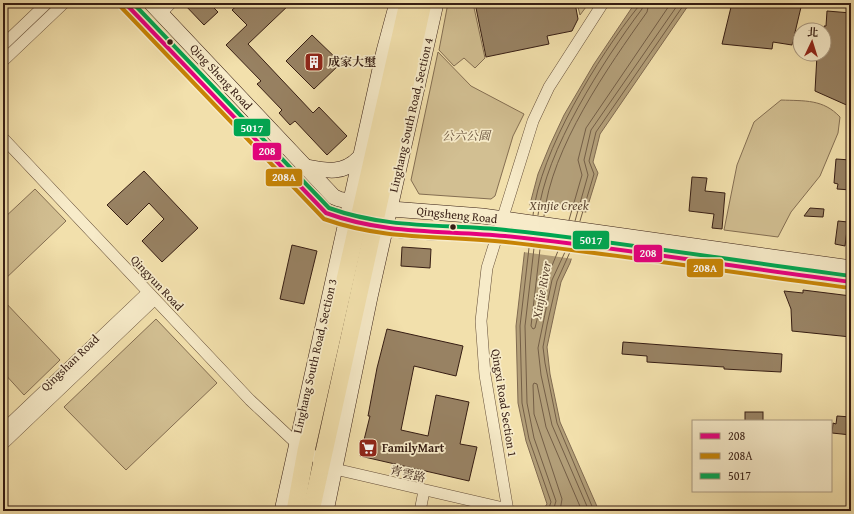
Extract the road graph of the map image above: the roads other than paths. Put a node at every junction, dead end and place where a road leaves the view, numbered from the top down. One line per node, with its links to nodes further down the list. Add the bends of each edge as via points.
1 (46, 3): 11 (street)
2 (64, 3): 12 (street)
3 (125, 3): 18 (street, Qingsheng Road, via 326,213)
4 (397, 3): 10 (street, Linghang South Road, Section 4)
5 (408, 3): 13 (main road, Linghang South Road, Section 4)
6 (423, 3): 17 (main road, Linghang South Road, Section 4)
7 (436, 3): 17 (street, Linghang South Road, Section 4)
8 (603, 3): 19 (street, Qingxi Road Section 1, via 549,87 533,121)
9 (161, 6): 16 (street, Qing Sheng Road)
10 (389, 31): 13 (street); 15 (street, Linghang South Road, Section 4)
11 (3, 45)
12 (3, 61)
13 (390, 87): 17 (main road, Linghang South Road, Section 4)
14 (3, 138): 23 (street, Qingyun Road)
15 (359, 158): 16 (street, via 348,168 336,171); 17 (street, Linghang South Road, Section 4)
16 (307, 167): 17 (street, Qing Sheng Road, via 334,197)
17 (370, 206): 18 (main road, Linghang South Road, Section 3); 18 (street, Linghang South Road, Section 4); 19 (street, Qingsheng Road, via 482,216)
18 (366, 225): 19 (street, Qingsheng Road); 26 (main road, Linghang South Road, Section 3); 27 (main road, Linghang South Road, Section 3)
19 (499, 227): 20 (street, Qingsheng Road, via 525,223 587,231); 20 (street, Qingsheng Road, via 523,239); 29 (street, Qingxi Road Section 1, via 487,268 481,322 485,375)
20 (777, 266): 21 (street); 22 (street)
21 (851, 268)
22 (851, 282)
23 (151, 296): 24 (street, Qingshan Road); 25 (street, Qingshan Road); 26 (street, Qingyun Road, via 250,400)
24 (3, 430)
25 (3, 444)
26 (301, 447): 27 (street, 青雲路); 30 (street, Linghang South Road, Section 3); 31 (main road, Linghang South Road, Section 3)
27 (328, 465): 28 (street, 青雲路); 32 (main road, Linghang South Road, Section 3); 33 (street, Linghang South Road, Section 3)
28 (424, 491): 29 (street, 青雲路); 34 (street)
29 (508, 510)
30 (282, 511)
31 (295, 511)
32 (311, 511)
33 (326, 511)
34 (420, 511)

